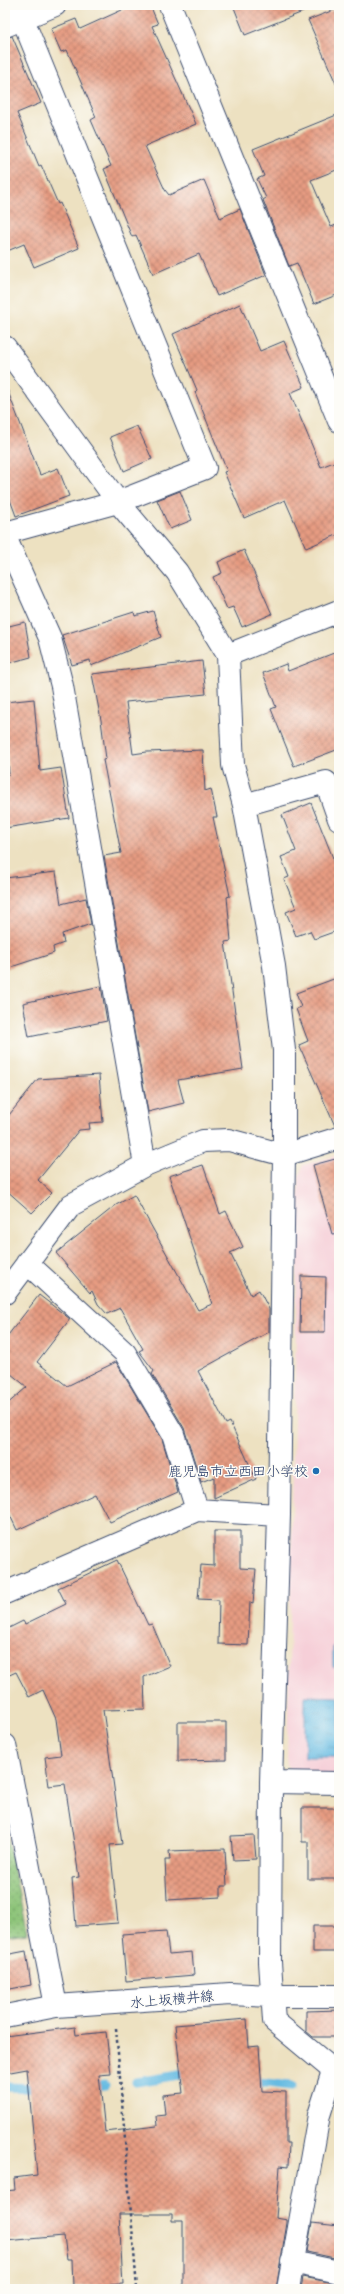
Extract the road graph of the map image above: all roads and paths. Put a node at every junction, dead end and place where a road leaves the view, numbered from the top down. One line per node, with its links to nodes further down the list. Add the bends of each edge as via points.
1 (55, 5): 3 (street)
2 (170, 5): 5 (street)
3 (15, 17): 6 (street, via 205,468)
4 (5, 347): 6 (street)
5 (339, 421)
6 (118, 502): 7 (street); 10 (street, via 177,572)
7 (5, 533)
8 (5, 537): 15 (street, via 50,638 62,686)
9 (339, 611): 10 (street)
10 (228, 655): 11 (street, via 233,765)
11 (244, 805): 12 (street, via 326,782); 14 (street, via 274,966 284,1050)
12 (339, 819)
13 (339, 1138): 14 (street)
14 (284, 1155): 15 (street, via 229,1140 203,1141); 19 (street)
15 (145, 1165): 16 (street, via 71,1204)
16 (27, 1263): 17 (street); 18 (street, via 125,1353 172,1434)
17 (5, 1293)
18 (197, 1510): 19 (street); 20 (street)
19 (279, 1514): 22 (street)
20 (5, 1593)
21 (5, 1745): 27 (street)
22 (271, 1782): 23 (street); 24 (street)
23 (339, 1783)
24 (271, 1996): 25 (street, 水上坂横井線); 26 (street, 水上坂横井線, via 230,1994); 29 (street, via 274,2021)
25 (339, 1996)
26 (114, 2004): 27 (street, 水上坂横井線); 32 (path)
27 (56, 2006): 28 (street, 水上坂横井線)
28 (5, 2016)
29 (336, 2073): 30 (street, via 319,2114)
30 (292, 2262): 31 (street); 33 (street)
31 (339, 2272)
32 (137, 2289)
33 (288, 2289)

